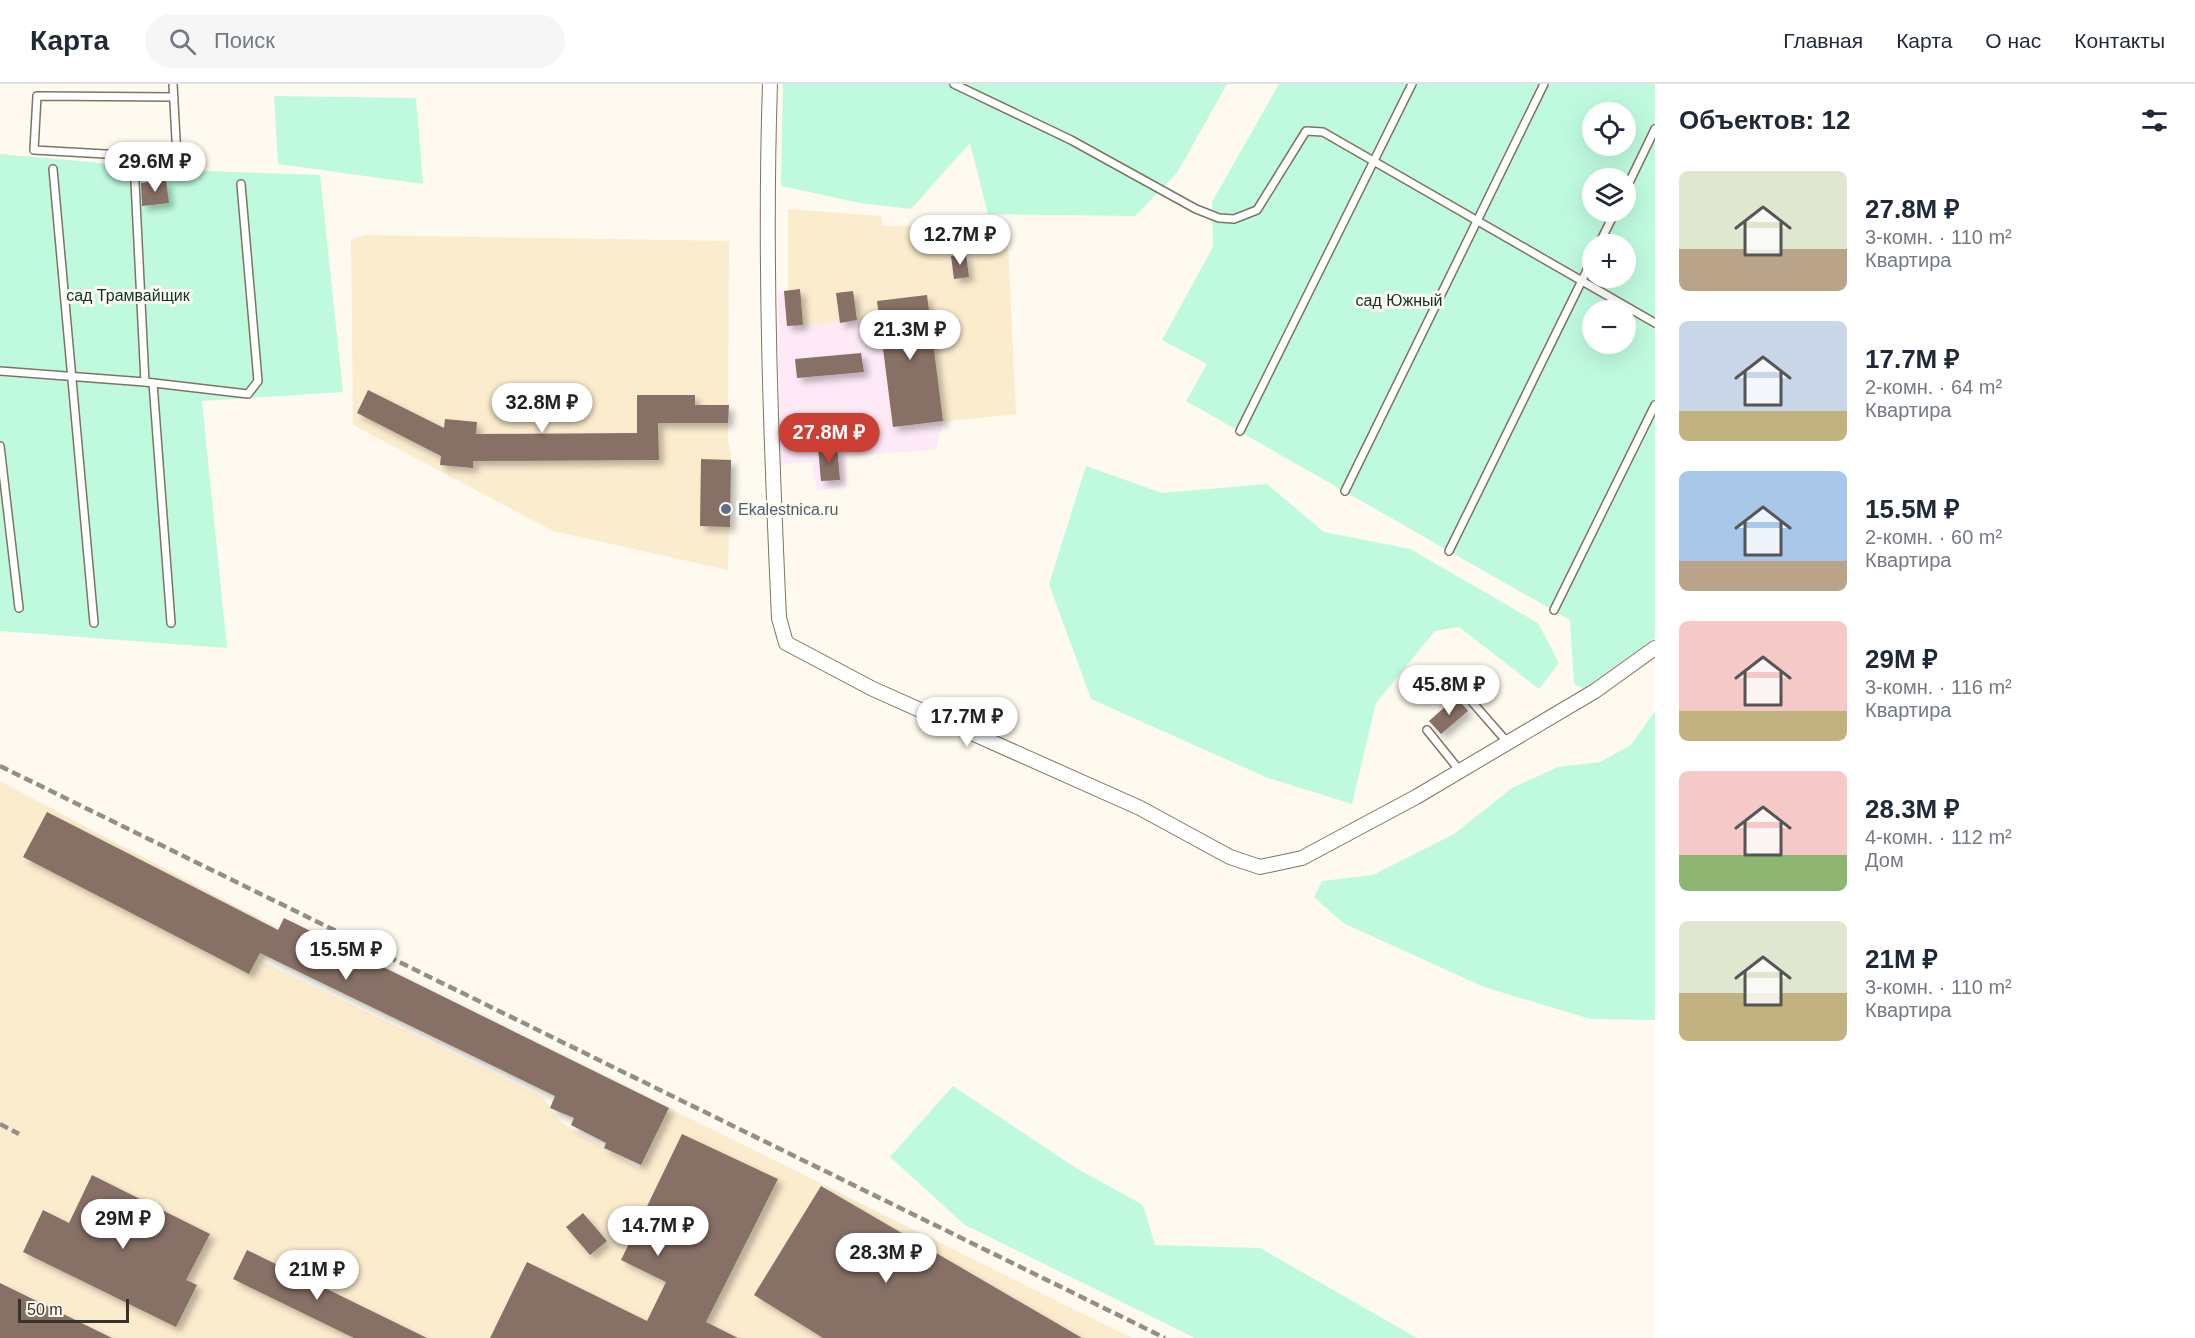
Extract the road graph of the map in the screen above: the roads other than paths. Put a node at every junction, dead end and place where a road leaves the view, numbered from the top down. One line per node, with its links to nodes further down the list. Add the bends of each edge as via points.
1 (174, 84): 6 (lane)
2 (770, 84): 34 (street, via 769,351 779,618 786,642 873,689 1140,808 1230,857 1260,867 1302,858)
3 (954, 84): 8 (lane, via 1219,218 1234,219 1257,210 1306,131 1323,132)
4 (1412, 84): 8 (lane)
5 (1544, 84): 13 (lane)
6 (174, 97): 6 (lane, via 177,158 34,150 37,96)
7 (1655, 129): 9 (lane)
8 (1375, 162): 13 (lane); 22 (lane)
9 (1636, 168)
10 (53, 169): 18 (lane)
11 (135, 182): 19 (lane)
12 (241, 184): 20 (lane, via 258,381 248,394)
13 (1477, 221): 14 (lane); 24 (lane)
14 (1582, 281): 25 (lane)
15 (1594, 288): 16 (lane)
16 (1655, 323)
17 (0, 371): 18 (lane)
18 (71, 376): 19 (lane); 28 (lane)
19 (145, 382): 20 (lane)
20 (153, 383): 29 (lane)
21 (1655, 405): 27 (lane)
22 (1240, 431)
23 (0, 446): 26 (lane)
24 (1345, 491)
25 (1449, 551)
26 (19, 608)
27 (1554, 610)
28 (94, 623)
29 (171, 623)
30 (1655, 648): 33 (street, via 1595,692)
31 (1452, 679): 33 (lane)
32 (1427, 730): 34 (lane)
33 (1508, 742): 34 (street)
34 (1461, 771)

